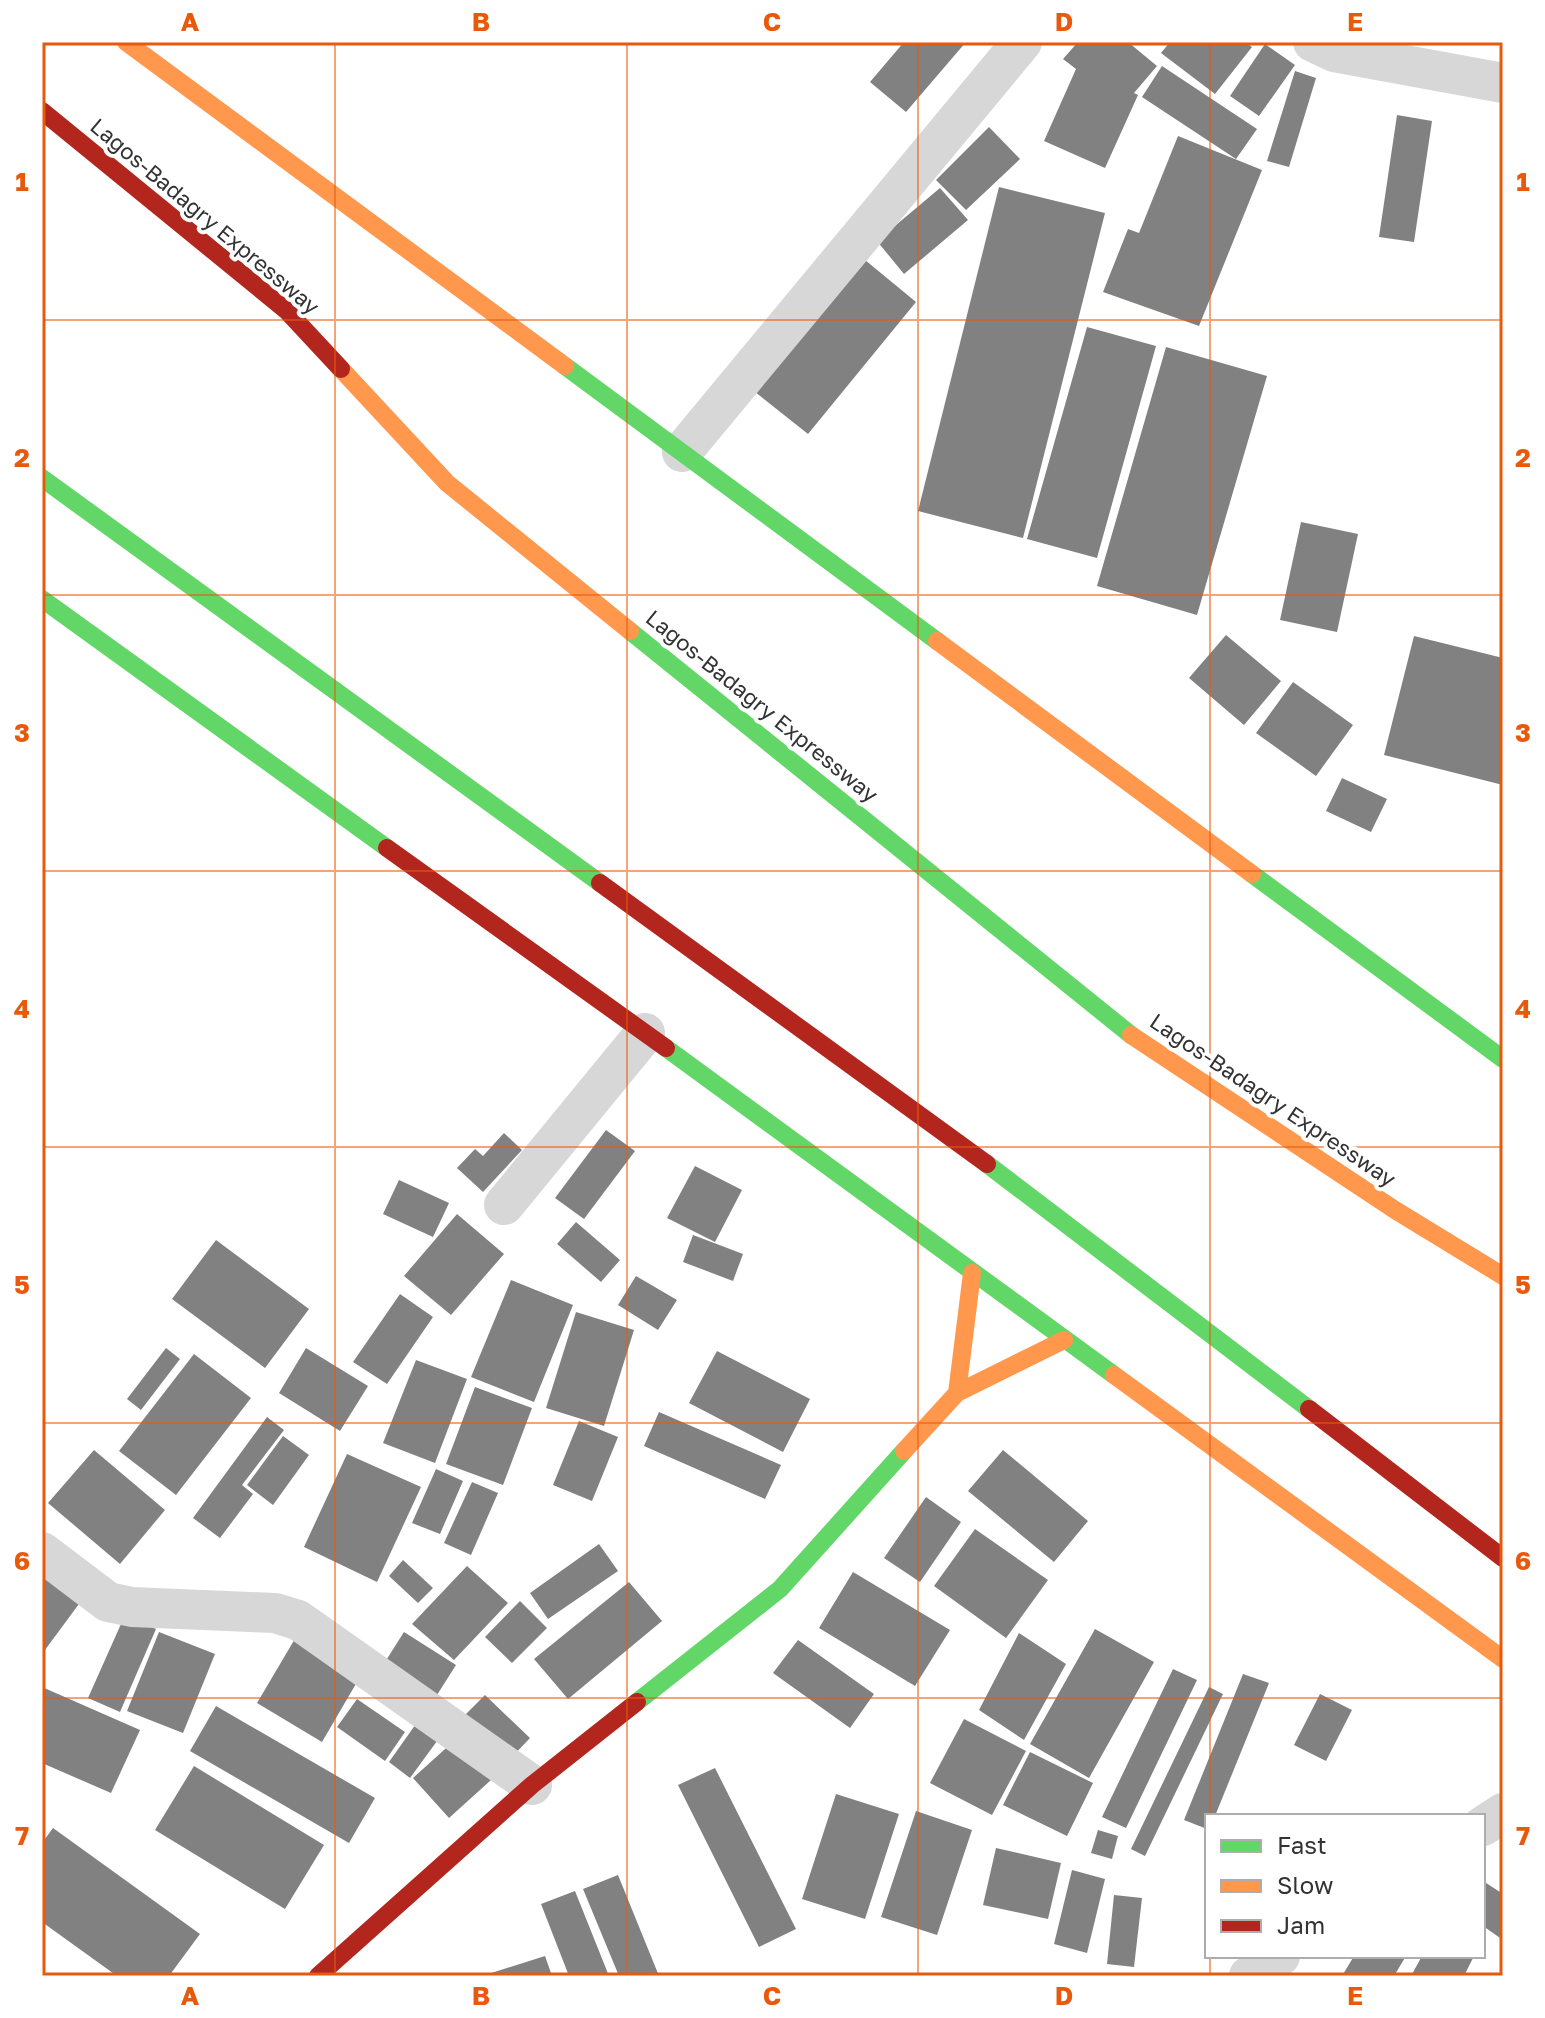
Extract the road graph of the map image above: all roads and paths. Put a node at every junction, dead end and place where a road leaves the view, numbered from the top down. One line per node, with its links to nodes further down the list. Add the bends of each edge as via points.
1 (126, 42): 6 (main road)
2 (1022, 42): 6 (street)
3 (1313, 42): 4 (street, via 1334,52)
4 (1503, 83)
5 (42, 111): 13 (main road, Lagos-Badagry Expressway, via 287,311 447,483 1136,1039)
6 (682, 452): 10 (main road)
7 (42, 478): 17 (main road, via 1043,1205)
8 (42, 599): 9 (main road)
9 (645, 1033): 11 (street); 12 (main road)
10 (1503, 1059)
11 (504, 1205)
12 (972, 1273): 14 (main road); 15 (main road)
13 (1503, 1276)
14 (1064, 1340): 15 (main road); 18 (main road)
15 (957, 1393): 19 (main road, via 780,1589)
16 (42, 1552): 19 (street, via 108,1602 275,1613 298,1620)
17 (1503, 1558)
18 (1503, 1659)
19 (532, 1785): 23 (main road)
20 (1503, 1813): 21 (street)
21 (1485, 1825)
22 (1277, 1958): 24 (street)
23 (318, 1976)
24 (1249, 1976)

